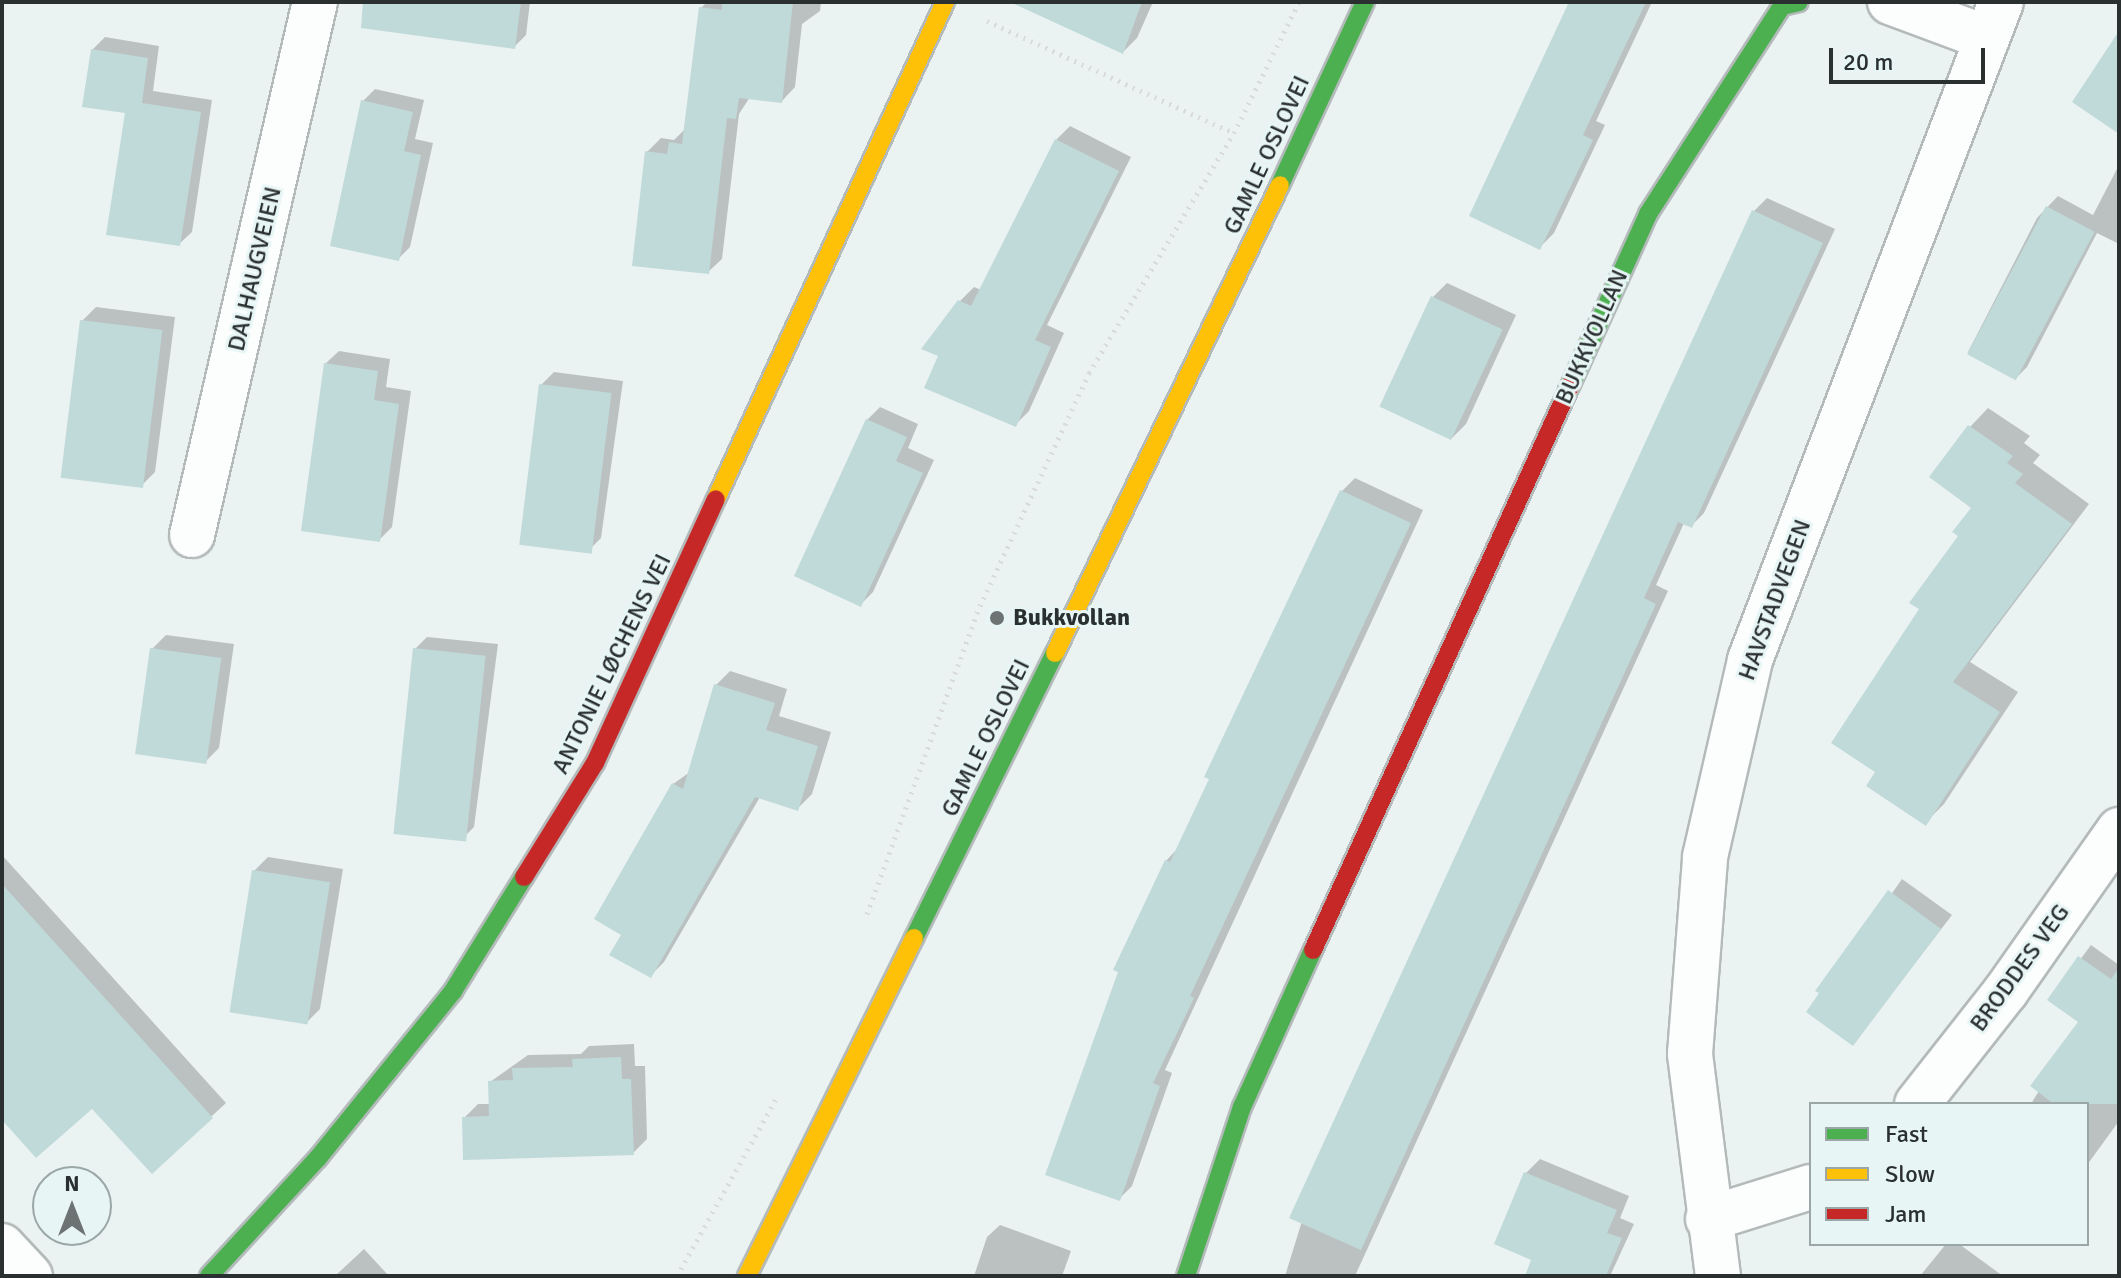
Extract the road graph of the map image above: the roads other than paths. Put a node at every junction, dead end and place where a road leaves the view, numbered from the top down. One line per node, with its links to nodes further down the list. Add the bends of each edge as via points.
1 (315, 2): 7 (street, DALHAUGVEIEN)
2 (945, 2): 14 (street, ANTONIE LØCHENS VEI, via 595,763 453,991 318,1158)
3 (1365, 2): 15 (street, GAMLE OSLOVEI, via 1159,443)
4 (1799, 2): 16 (street, BUKKVOLLAN, via 1782,6 1648,214 1242,1107)
5 (1890, 2): 6 (street)
6 (1994, 20): 11 (street, HAVSTADVEGEN, via 1750,660 1705,857 1690,1054)
7 (192, 535)
8 (2119, 830): 9 (street, BRODDES VEG, via 2006,991)
9 (1919, 1102)
10 (1809, 1188): 11 (street)
11 (1708, 1219): 17 (street, HAVSTADVEGEN)
12 (2, 1246): 13 (street)
13 (30, 1276)
14 (209, 1276)
15 (747, 1276)
16 (1186, 1276)
17 (1718, 1276)

